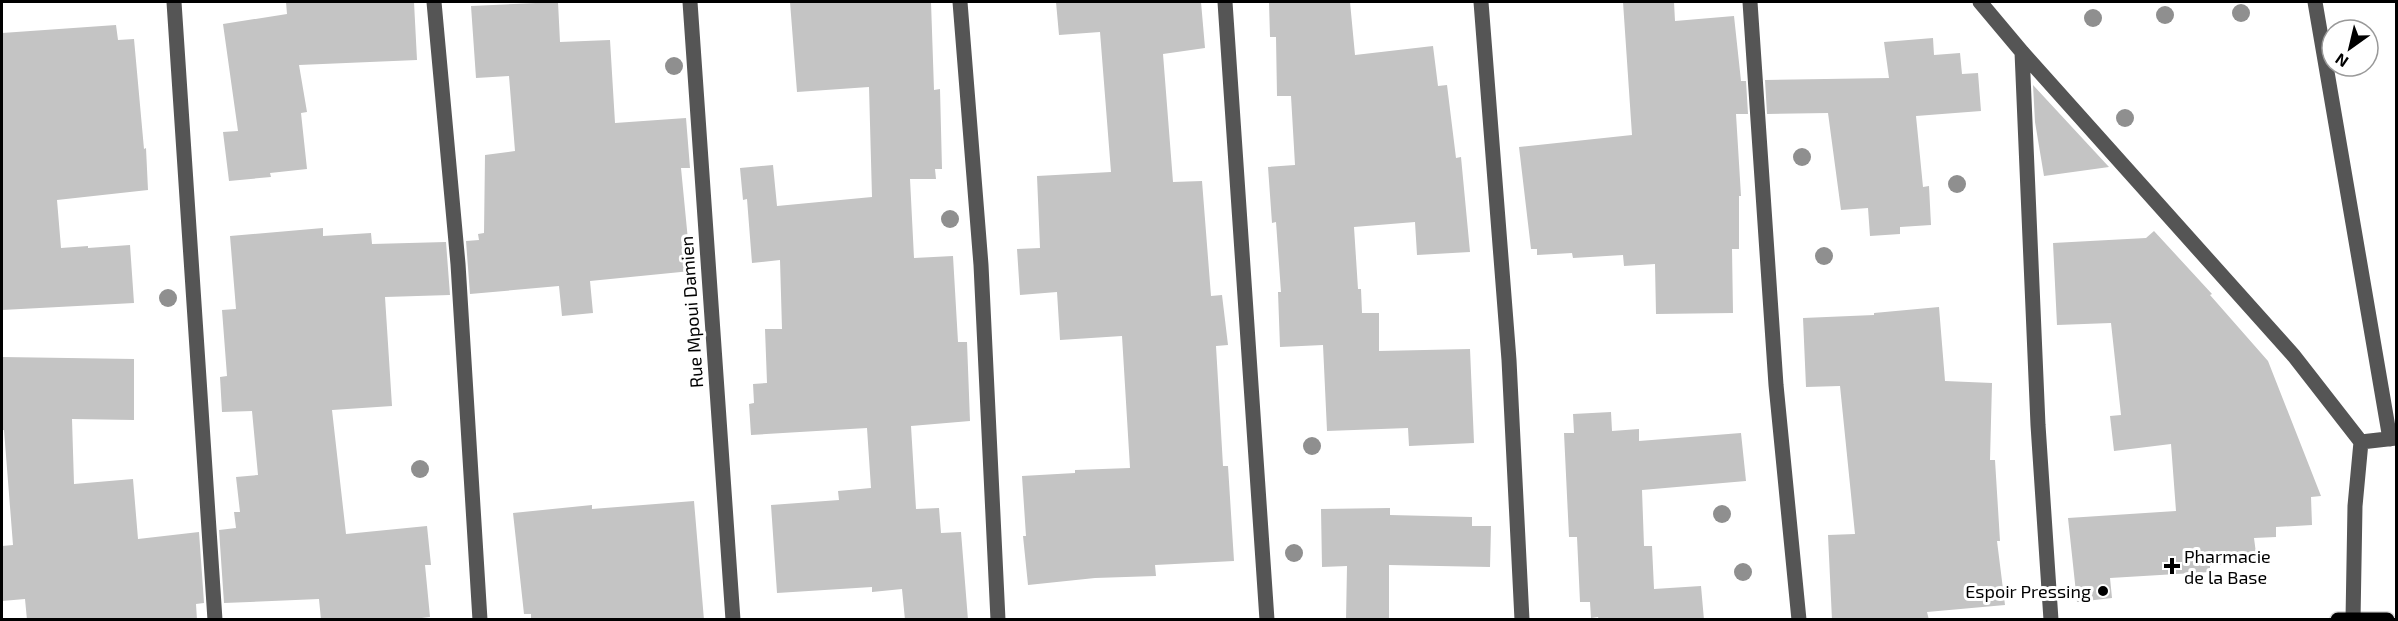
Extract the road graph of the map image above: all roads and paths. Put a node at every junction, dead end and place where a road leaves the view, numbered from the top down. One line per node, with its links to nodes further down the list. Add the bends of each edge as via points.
1 (174, 2): 14 (street)
2 (434, 2): 15 (street, via 458,264)
3 (690, 2): 16 (street, Rue Mpoui Damien)
4 (960, 2): 17 (street, via 981,265)
5 (1225, 2): 18 (street)
6 (1481, 2): 19 (street, via 1509,360)
7 (1750, 2): 20 (street, via 1776,385)
8 (1980, 2): 10 (street)
9 (2315, 2): 11 (street)
10 (2022, 52): 12 (street, via 2294,356); 21 (street)
11 (2393, 438): 12 (street)
12 (2361, 442): 13 (street)
13 (2348, 619): 22 (main road)
14 (215, 620)
15 (480, 620)
16 (733, 620)
17 (998, 620)
18 (1267, 620)
19 (1522, 620)
20 (1799, 620)
21 (2051, 620)
22 (2387, 620)

